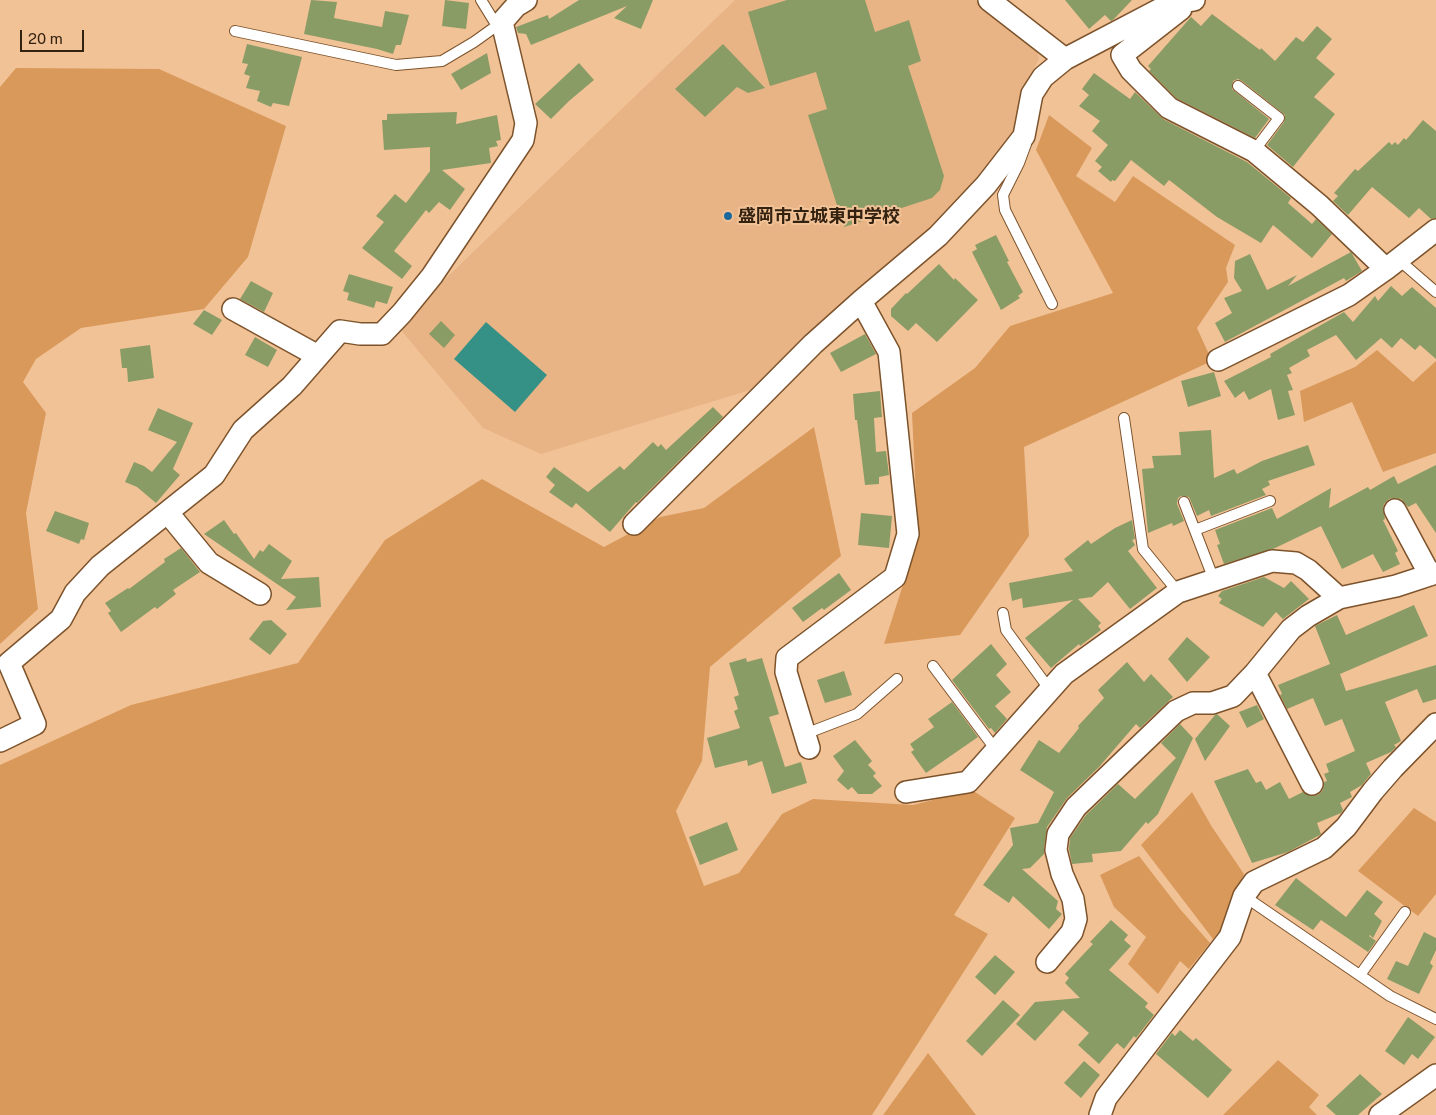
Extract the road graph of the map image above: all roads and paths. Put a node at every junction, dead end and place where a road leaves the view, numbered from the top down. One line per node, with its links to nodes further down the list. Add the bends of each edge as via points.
1 (481, 0): 5 (lane)
2 (526, 0): 5 (street)
3 (989, 0): 7 (street)
4 (1192, 1): 7 (street, via 1170,4); 10 (street, via 1122,55 1131,70 1169,108)
5 (499, 24): 6 (lane, via 442,61 396,65); 17 (street, via 526,123 523,140 432,276 402,313 382,334 340,331)
6 (235, 31)
7 (1065, 59): 9 (street, via 1043,78 1032,94)
8 (1238, 86): 10 (lane, via 1279,118)
9 (1024, 136): 14 (street, via 986,185 938,236); 15 (lane, via 1026,146 1003,195 1005,210)
10 (1254, 151): 12 (street)
11 (1436, 230): 12 (street)
12 (1392, 264): 13 (lane); 18 (street, via 1349,295)
13 (1436, 292)
14 (861, 301): 24 (street, via 806,351); 38 (street, via 889,352 908,534 895,577 787,658 786,672)
15 (1052, 304)
16 (233, 309): 17 (street)
17 (318, 356): 23 (street, via 292,386 243,430 214,475)
18 (1218, 360)
19 (1124, 418): 28 (lane, via 1143,550)
20 (1270, 501): 25 (lane)
21 (1184, 502): 25 (lane)
22 (1395, 510): 26 (street)
23 (168, 513): 29 (street, via 209,563); 37 (street, via 100,566 75,593 61,619 9,663 34,724)
24 (634, 524)
25 (1195, 530): 27 (lane)
26 (1433, 574): 30 (street)
27 (1214, 580): 28 (street); 30 (street, via 1272,561 1296,563)
28 (1178, 592): 35 (street, via 1064,674)
29 (260, 594)
30 (1339, 598): 33 (street, via 1291,629)
31 (1003, 613): 35 (lane, via 1006,630)
32 (933, 666): 39 (lane)
33 (1255, 673): 40 (street); 44 (street, via 1233,696 1212,703 1193,703 1176,711 1076,807 1058,834 1056,850 1073,899 1076,919 1072,932)
34 (897, 679): 38 (lane, via 857,714)
35 (1050, 690): 39 (street)
36 (1436, 724): 42 (street, via 1393,768 1336,838 1315,854 1254,882)
37 (0, 741)
38 (807, 741)
39 (996, 750): 41 (street, via 968,782)
40 (1312, 784)
41 (906, 792)
42 (1244, 896): 45 (lane); 48 (street, via 1230,937 1106,1098)
43 (1405, 912): 45 (lane)
44 (1047, 962)
45 (1360, 975): 46 (lane, via 1390,996)
46 (1436, 1019)
47 (1436, 1075): 49 (street)
48 (1100, 1115)
49 (1380, 1115)

